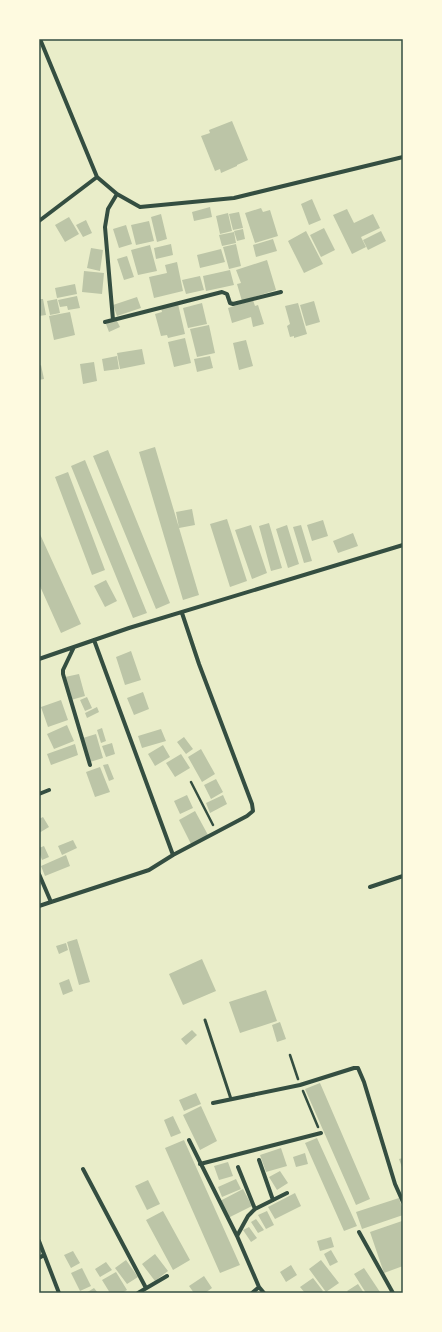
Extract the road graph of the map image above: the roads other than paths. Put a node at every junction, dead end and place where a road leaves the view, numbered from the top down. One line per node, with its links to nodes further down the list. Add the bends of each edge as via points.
1 (40, 39): 3 (street)
2 (403, 158): 4 (street, via 234,198 140,207)
3 (97, 177): 4 (street); 5 (street)
4 (117, 194): 7 (street, via 108,209 105,229)
5 (39, 221)
6 (280, 292): 7 (street, via 233,304 230,303 227,294 222,292)
7 (113, 320): 8 (street)
8 (105, 322)
9 (403, 545): 10 (street)
10 (182, 613): 11 (street); 17 (street, via 253,811)
11 (94, 640): 12 (street); 17 (street)
12 (74, 647): 13 (street); 14 (street, via 63,674)
13 (39, 659)
14 (90, 765)
15 (49, 790): 16 (street)
16 (39, 794)
17 (173, 856): 21 (street, via 149,870)
18 (39, 874): 21 (street)
19 (403, 876): 20 (street)
20 (370, 887)
21 (51, 902): 22 (street)
22 (39, 906)
23 (205, 1020): 24 (lane)
24 (231, 1099): 25 (street); 34 (street, via 300,1085 358,1068)
25 (214, 1103)
26 (321, 1133): 29 (street)
27 (189, 1140): 29 (street)
28 (259, 1160): 33 (street)
29 (200, 1164): 37 (street)
30 (238, 1167): 35 (street)
31 (83, 1169): 42 (street)
32 (287, 1193): 33 (street)
33 (273, 1200): 35 (street)
34 (403, 1202)
35 (255, 1209): 37 (street)
36 (359, 1232): 48 (street)
37 (237, 1236): 43 (street)
38 (39, 1241): 39 (street)
39 (44, 1255): 40 (street); 44 (street)
40 (39, 1258)
41 (167, 1276): 42 (street)
42 (146, 1288): 45 (street)
43 (259, 1288): 46 (street); 47 (street)
44 (58, 1293)
45 (138, 1293)
46 (252, 1293)
47 (264, 1293)
48 (393, 1293)

